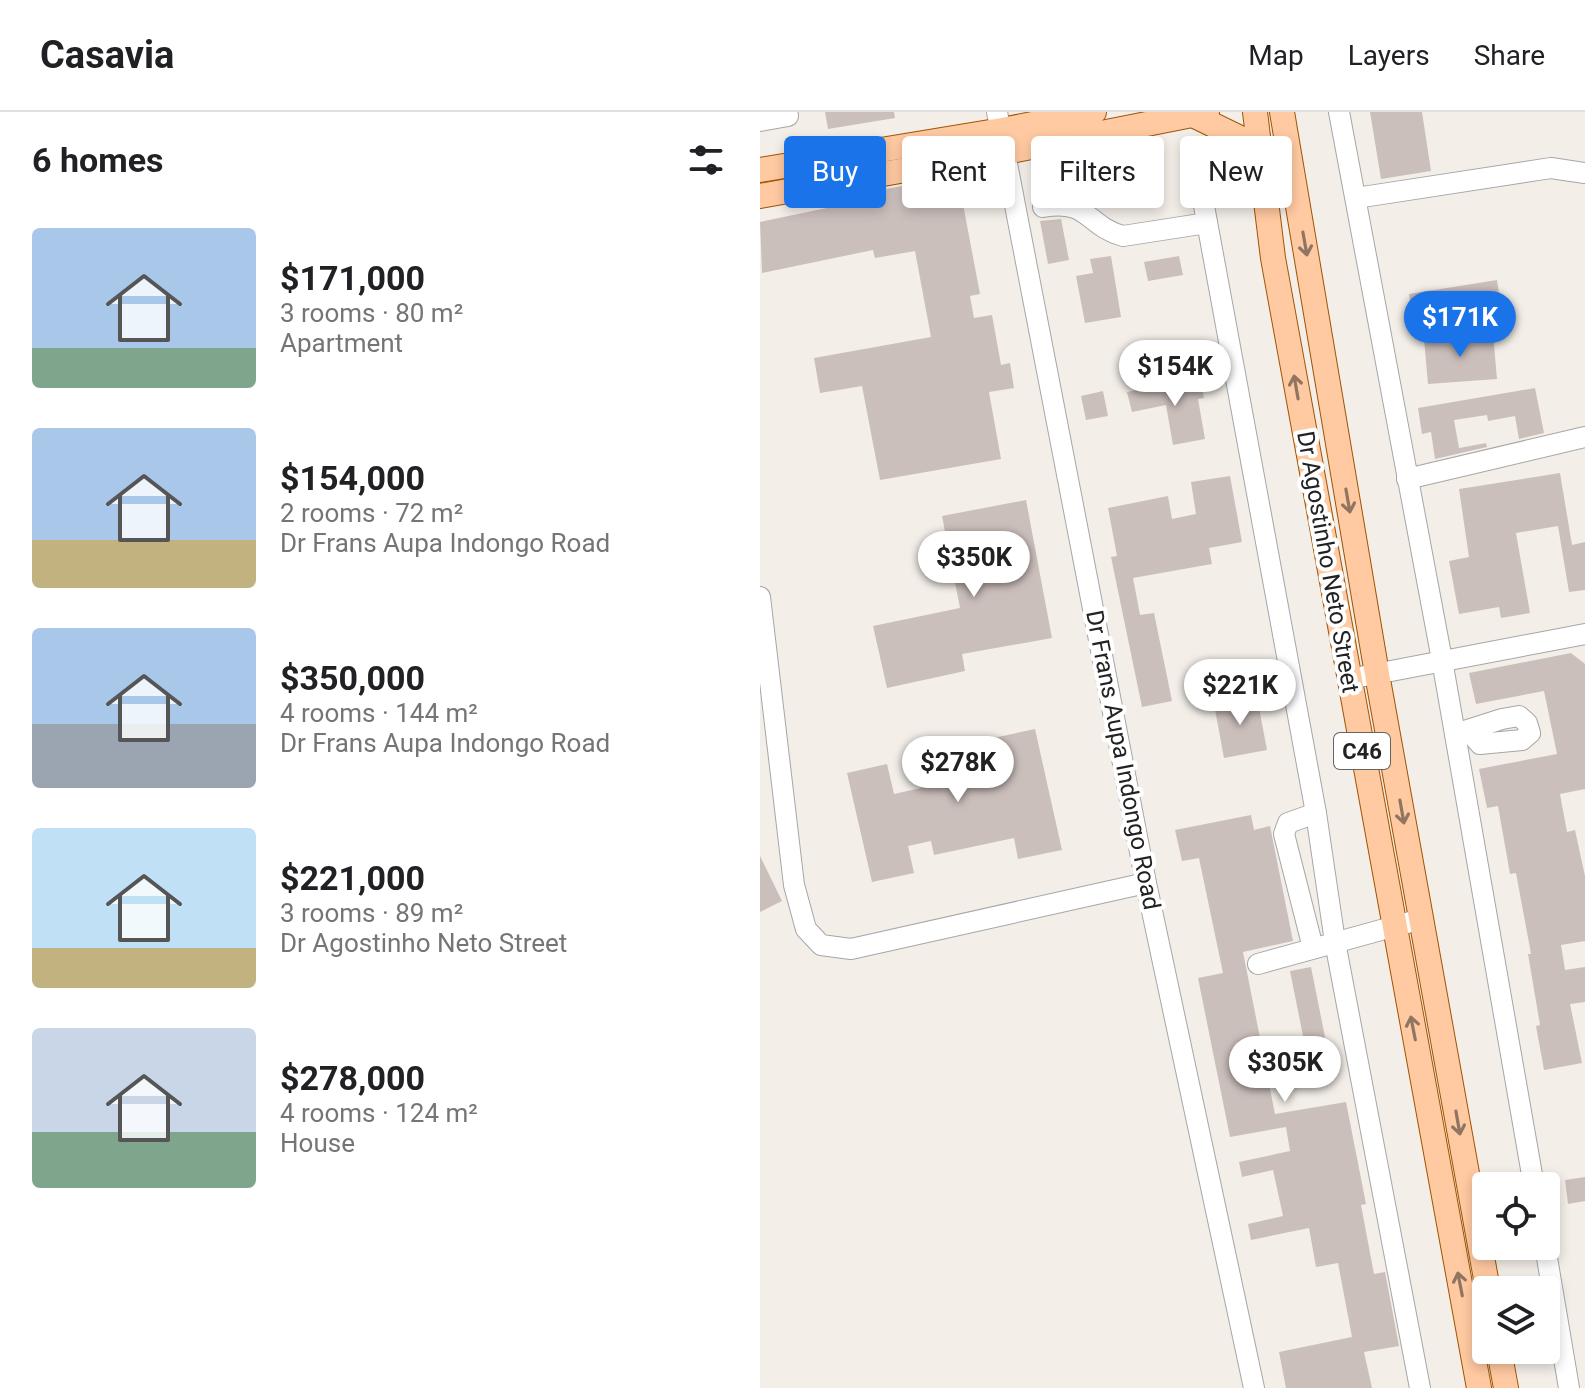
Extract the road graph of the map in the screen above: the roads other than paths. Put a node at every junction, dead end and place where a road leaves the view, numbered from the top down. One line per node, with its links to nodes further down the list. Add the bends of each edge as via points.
1 (787, 112): 7 (street, via 788,116)
2 (1094, 112): 8 (main road)
3 (1255, 112): 10 (main road, Dr Agostinho Neto Street / C46)
4 (1282, 112): 24 (main road, Dr Agostinho Neto Street / C46, one-way to 24)
5 (1339, 112): 14 (street)
6 (1200, 113): 8 (main road); 9 (main road)
7 (760, 121)
8 (1002, 131): 11 (main road); 13 (main road); 27 (street, Dr Frans Aupa Indongo Road)
9 (1237, 136)
10 (1258, 136)
11 (760, 170)
12 (1585, 173): 14 (street, via 1551,168)
13 (760, 196)
14 (1356, 198): 20 (street)
15 (1078, 208): 18 (street, via 1123,236)
16 (1204, 208): 18 (street)
17 (1267, 208): 25 (main road, Dr Agostinho Neto Street / C46, one-way to 17)
18 (1207, 223): 26 (street)
19 (1585, 437): 20 (street)
20 (1407, 479): 23 (street)
21 (760, 597): 27 (street, via 794,885 806,929 821,945 851,949)
22 (1585, 634): 23 (street)
23 (1442, 660): 24 (street); 33 (street, via 1465,732)
24 (1377, 674): 25 (street); 28 (main road, Dr Agostinho Neto Street / C46, one-way to 28)
25 (1349, 679): 29 (main road, Dr Agostinho Neto Street / C46)
26 (1316, 813): 30 (street); 31 (street, via 1288,823 1284,834)
27 (1146, 883): 37 (street, Dr Frans Aupa Indongo Road)
28 (1421, 919): 29 (street); 35 (main road, Dr Agostinho Neto Street / C46, one-way to 35)
29 (1394, 927): 30 (street); 39 (main road, Dr Agostinho Neto Street / C46, one-way to 29)
30 (1335, 942): 31 (street); 38 (street)
31 (1313, 948): 32 (street)
32 (1258, 964)
33 (1532, 1172)
34 (1547, 1260): 41 (street)
35 (1485, 1276)
36 (1502, 1364): 40 (main road)
37 (1254, 1388)
38 (1420, 1388)
39 (1479, 1388)
40 (1506, 1388)
41 (1569, 1388)

